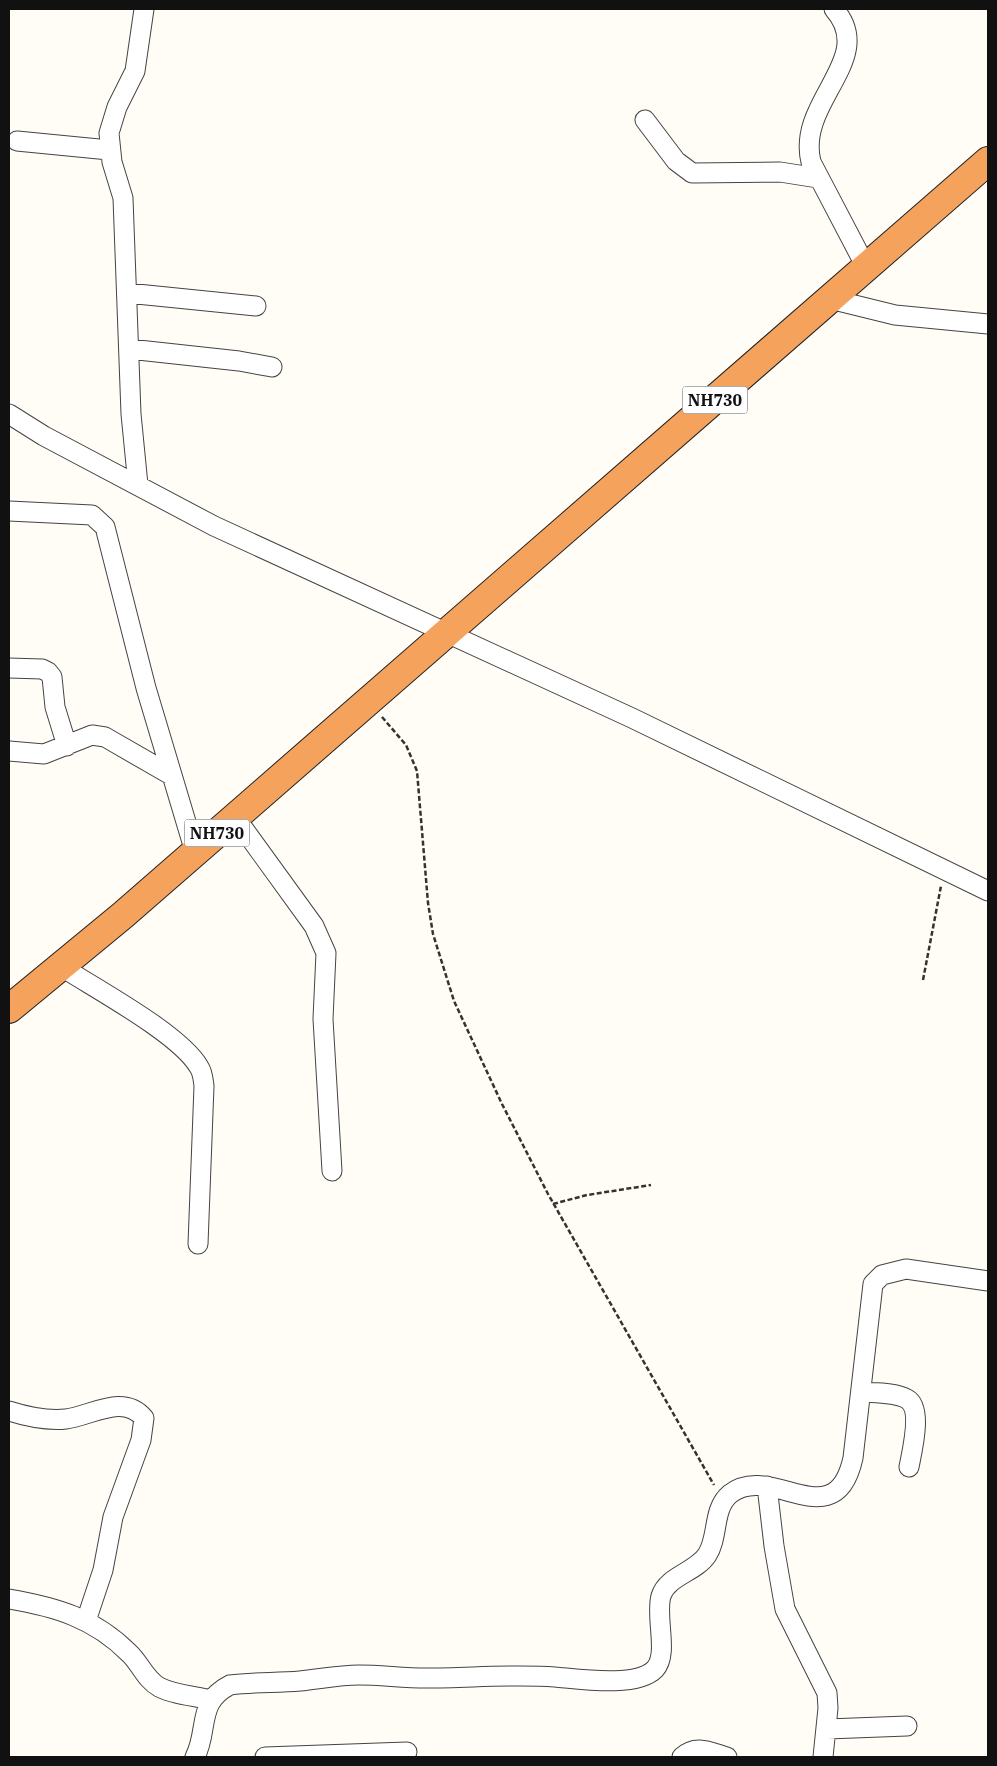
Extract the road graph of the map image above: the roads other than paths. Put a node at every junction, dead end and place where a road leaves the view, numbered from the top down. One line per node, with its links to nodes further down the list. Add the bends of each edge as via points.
1 (144, 9): 5 (street, via 136,71 112,119)
2 (834, 9): 7 (street, via 845,27 848,48 809,132 807,148)
3 (645, 120): 7 (street, via 676,161 692,173 780,172)
4 (18, 141): 5 (street)
5 (109, 150): 9 (street, via 123,198)
6 (988, 161): 8 (highway, NH730)
7 (818, 178): 8 (street)
8 (866, 267): 10 (highway, NH730)
9 (127, 293): 11 (street); 13 (street)
10 (830, 299): 12 (street, via 895,315); 18 (highway, NH730)
11 (256, 306)
12 (988, 324)
13 (129, 349): 14 (street); 16 (street)
14 (272, 367)
15 (9, 414): 16 (street)
16 (138, 485): 18 (street)
17 (9, 511): 22 (street, via 92,515 105,527)
18 (436, 642): 23 (highway, NH730); 25 (street, via 632,718)
19 (9, 668): 20 (street, via 42,669 52,677 55,707)
20 (67, 746): 21 (street, via 44,754); 22 (street, via 92,735 105,737)
21 (9, 751)
22 (172, 775): 24 (street)
23 (235, 818): 24 (highway, NH730); 28 (street, via 314,926 326,953 323,1019)
24 (195, 852): 26 (highway, NH730)
25 (988, 891)
26 (62, 967): 27 (highway, NH730); 29 (street, via 147,1021 186,1052 202,1072)
27 (9, 1009)
28 (332, 1171)
29 (198, 1244)
30 (988, 1281): 31 (street, via 906,1269 882,1275 873,1284 870,1300)
31 (861, 1392): 33 (street, via 898,1396 913,1405 916,1422); 34 (street, via 850,1474 838,1490 826,1496 813,1497)
32 (9, 1411): 36 (street, via 29,1418 50,1420 68,1419 113,1406 139,1412 144,1418 141,1440 113,1517 103,1570)
33 (909, 1466)
34 (767, 1486): 37 (street, via 754,1484 730,1494 723,1502 706,1557 662,1594 659,1606 660,1661 647,1675 605,1681 505,1675 459,1678 339,1676 230,1685); 39 (street, via 785,1609 827,1694)
35 (9, 1599): 36 (street, via 67,1612)
36 (86, 1621): 37 (street, via 119,1644 149,1680 159,1687)
37 (211, 1700): 41 (street, via 200,1749)
38 (907, 1726): 39 (street)
39 (827, 1729): 45 (street)
40 (407, 1752): 42 (street)
41 (195, 1757)
42 (265, 1757)
43 (682, 1757): 44 (street, via 690,1750 701,1748)
44 (727, 1757)
45 (823, 1757)

